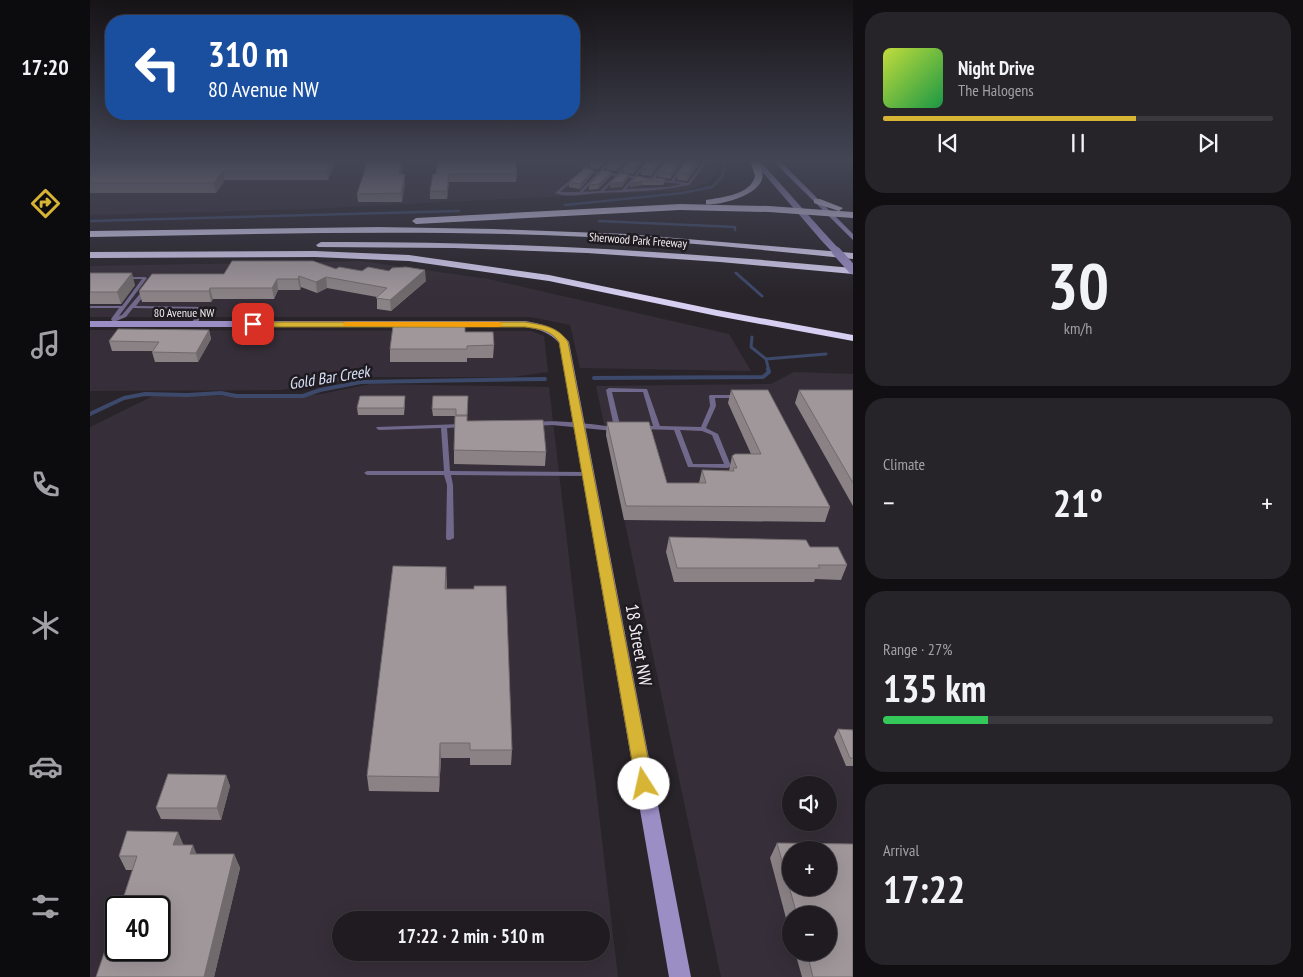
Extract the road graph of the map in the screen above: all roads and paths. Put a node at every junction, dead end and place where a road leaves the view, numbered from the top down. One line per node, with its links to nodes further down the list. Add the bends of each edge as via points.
1 (671, 206): 5 (highway)
2 (796, 206): 6 (street)
3 (821, 206): 8 (street)
4 (833, 206): 7 (highway)
5 (646, 208): 6 (highway); 10 (highway, via 365,223)
6 (801, 211): 8 (highway); 16 (street, bridge)
7 (853, 211)
8 (828, 213): 9 (highway); 12 (street)
9 (853, 215)
10 (90, 229)
11 (90, 234): 15 (highway, Sherwood Park Freeway, via 404,230 551,232 710,242)
12 (853, 238)
13 (90, 249): 16 (highway, Sherwood Park Freeway, via 362,244 505,246 683,255)
14 (90, 255): 25 (highway, via 315,254 409,258 549,278)
15 (853, 256)
16 (853, 271)
17 (118, 278): 20 (lane, via 145,278)
18 (151, 284): 21 (lane)
19 (90, 307): 20 (lane)
20 (122, 307): 22 (lane)
21 (132, 307): 22 (lane); 24 (lane, via 204,308)
22 (112, 322): 23 (street, 80 Avenue NW); 24 (street, 80 Avenue NW)
23 (90, 324)
24 (194, 324): 26 (street, 80 Avenue NW, via 525,324)
25 (790, 326): 27 (highway); 28 (highway)
26 (548, 328): 32 (street, 18 Street NW, via 564,342)
27 (853, 333)
28 (853, 338)
29 (740, 396): 40 (lane, via 712,396 713,406)
30 (524, 424): 32 (lane)
31 (468, 426): 33 (lane)
32 (578, 426): 39 (lane); 43 (street, 18 Street NW)
33 (444, 427): 34 (lane); 42 (lane)
34 (379, 428)
35 (628, 428): 39 (lane)
36 (638, 428): 37 (lane)
37 (657, 428): 38 (lane); 39 (lane, via 644,390 609,390)
38 (676, 428): 40 (lane); 40 (lane, via 690,466 728,466 715,434)
39 (618, 429)
40 (703, 429)
41 (367, 473): 42 (lane)
42 (447, 473): 43 (lane); 44 (lane)
43 (588, 474): 45 (street, 18 Street NW)
44 (450, 538)
45 (680, 977)

